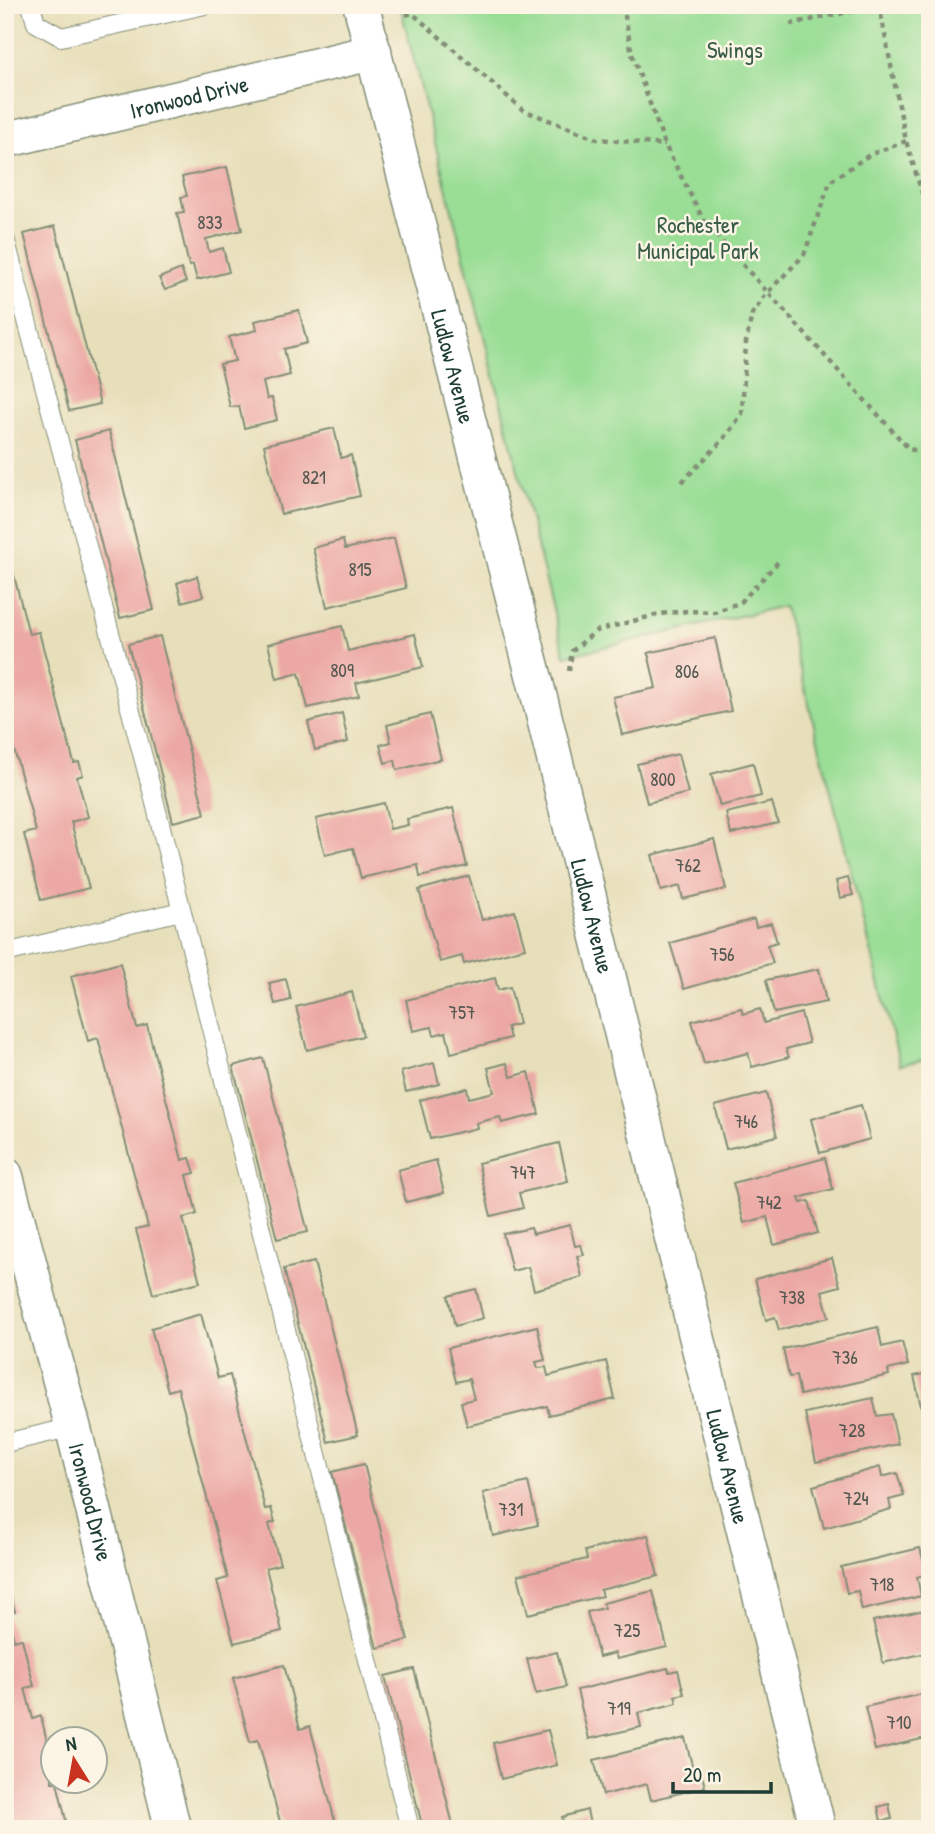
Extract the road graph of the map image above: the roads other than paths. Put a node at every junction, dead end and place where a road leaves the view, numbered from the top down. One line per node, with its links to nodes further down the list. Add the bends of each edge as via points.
1 (31, 5): 2 (lane, via 36,23 61,37)
2 (205, 5)
3 (361, 5): 4 (street, Ludlow Avenue)
4 (374, 52): 5 (street, Ironwood Drive); 14 (street, Ludlow Avenue)
5 (5, 139)
6 (5, 238): 7 (lane)
7 (181, 911): 8 (lane); 13 (lane)
8 (5, 953)
9 (5, 1175): 10 (street, Ironwood Drive)
10 (73, 1427): 11 (lane); 12 (street, Ironwood Drive)
11 (5, 1443)
12 (173, 1829)
13 (410, 1829)
14 (818, 1829)

